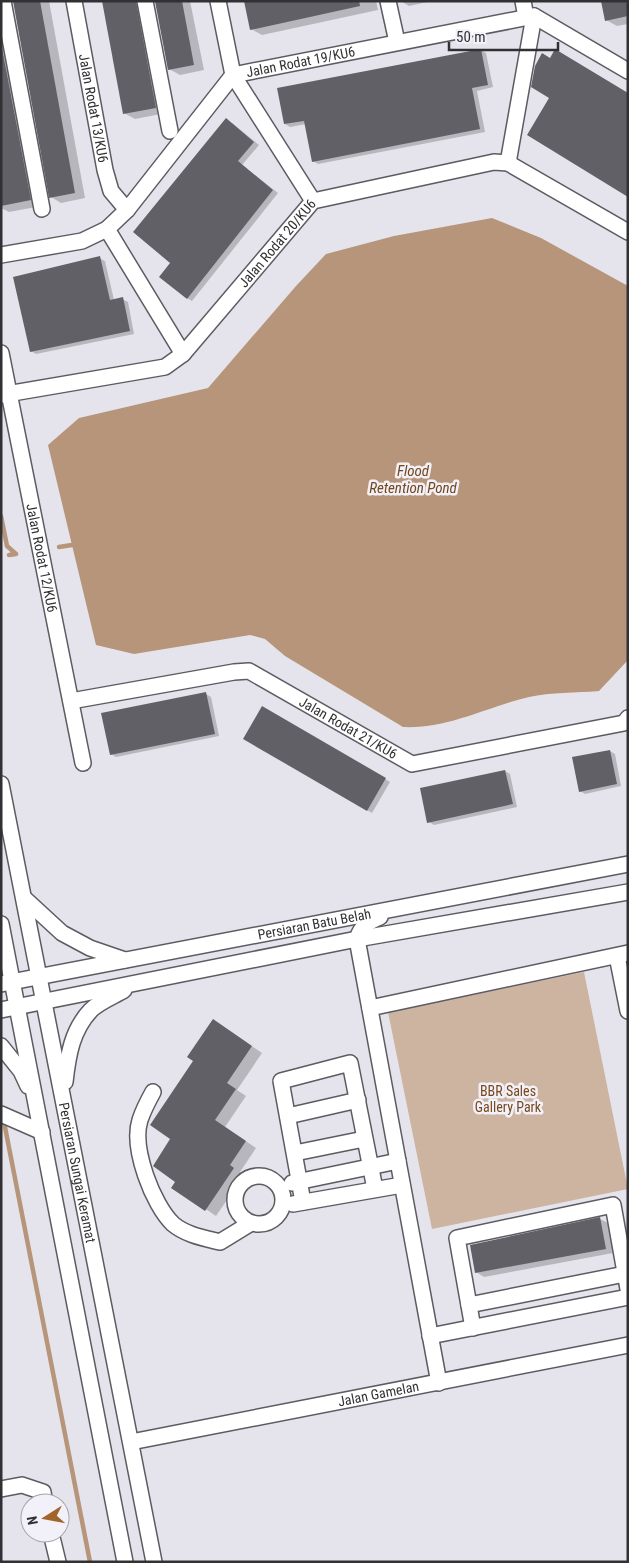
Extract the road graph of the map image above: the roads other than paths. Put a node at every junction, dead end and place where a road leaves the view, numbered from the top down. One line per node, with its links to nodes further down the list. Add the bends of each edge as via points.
1 (3, 1): 14 (street)
2 (74, 1): 15 (street, Jalan Rodat 13/KU6, via 105,170 111,191)
3 (145, 1): 11 (street)
4 (218, 1): 10 (street)
5 (388, 1): 8 (street)
6 (523, 1): 7 (street)
7 (530, 16): 8 (street, Jalan Rodat 19/KU6); 9 (street); 12 (street)
8 (396, 42): 10 (street, Jalan Rodat 19/KU6)
9 (628, 71)
10 (233, 75): 13 (street); 15 (street, Jalan Rodat 19/KU6)
11 (170, 131)
12 (508, 163): 13 (street, Jalan Rodat 20/KU6, via 494,162); 17 (street)
13 (313, 201): 20 (street, Jalan Rodat 20/KU6)
14 (42, 209)
15 (126, 210): 16 (street, Jalan Rodat 19/KU6)
16 (107, 229): 18 (street, Jalan Rodat 19/KU6, via 82,241); 20 (street)
17 (628, 232)
18 (1, 255)
19 (1, 353): 21 (street, Jalan Rodat 12/KU6)
20 (183, 354): 21 (street, Jalan Rodat 20/KU6, via 165,367)
21 (5, 394): 22 (street, Jalan Rodat 12/KU6)
22 (71, 701): 23 (street, Jalan Rodat 21/KU6, via 249,671 412,764 624,723); 24 (street, Jalan Rodat 12/KU6)
23 (628, 718)
24 (83, 763)
25 (1, 784): 28 (street, Persiaran Sungai Keramat)
26 (628, 864): 29 (street, Persiaran Batu Belah)
27 (628, 892): 31 (street, Persiaran Batu Belah)
28 (24, 898): 33 (street, via 62,933 90,948); 34 (street, Persiaran Sungai Keramat)
29 (404, 907): 31 (street, via 366,923); 33 (street, Persiaran Batu Belah)
30 (1, 924): 35 (street, Persiaran Sungai Keramat)
31 (357, 939): 36 (street, Persiaran Batu Belah); 39 (street)
32 (622, 954): 39 (street); 41 (street)
33 (125, 960): 34 (street, Persiaran Batu Belah)
34 (39, 977): 35 (street, Persiaran Batu Belah); 37 (street, Persiaran Sungai Keramat)
35 (7, 983): 38 (street, Persiaran Sungai Keramat)
36 (134, 984): 37 (street, Persiaran Batu Belah); 44 (street, via 92,1010 78,1028 68,1050)
37 (44, 1002): 38 (street, Persiaran Batu Belah); 44 (street, Persiaran Sungai Keramat)
38 (18, 1007): 40 (street, Persiaran Batu Belah); 46 (street, Persiaran Sungai Keramat)
39 (370, 1008): 52 (street)
40 (1, 1010)
41 (628, 1011)
42 (1, 1046): 46 (street, via 21,1071)
43 (152, 1092): 60 (street, via 139,1122 138,1142 150,1191 173,1224 193,1236 220,1242)
44 (63, 1098): 68 (street, Persiaran Sungai Keramat)
45 (358, 1100): 48 (street); 48 (street, via 350,1063 281,1081); 50 (street)
46 (37, 1105): 49 (street, Persiaran Sungai Keramat)
47 (1, 1114): 49 (street)
48 (288, 1116): 51 (street)
49 (42, 1132): 73 (street, Persiaran Sungai Keramat)
50 (364, 1138): 51 (street); 53 (street)
51 (295, 1153): 54 (street)
52 (398, 1161): 53 (street); 56 (street)
53 (371, 1166): 54 (street); 57 (street)
54 (300, 1181): 55 (street); 58 (street)
55 (278, 1185): 59 (street); 60 (street, via 256,1176 242,1183 235,1197 236,1205 239,1213)
56 (402, 1185): 57 (street); 65 (street)
57 (375, 1189): 58 (street)
58 (303, 1202): 59 (street)
59 (282, 1205): 60 (street, via 279,1213 267,1223)
60 (251, 1223)
61 (626, 1282): 63 (street); 63 (street, via 613,1205 457,1238)
62 (628, 1297): 64 (street)
63 (469, 1305): 64 (street)
64 (473, 1328): 65 (street)
65 (430, 1336): 67 (street)
66 (628, 1345): 67 (street, Jalan Gamelan)
67 (439, 1383): 68 (street, Jalan Gamelan)
68 (131, 1442): 74 (street, Persiaran Sungai Keramat)
69 (1, 1489): 70 (street, via 22,1485)
70 (37, 1493)
71 (54, 1543): 72 (street)
72 (58, 1562)
73 (125, 1562)
74 (154, 1562)

